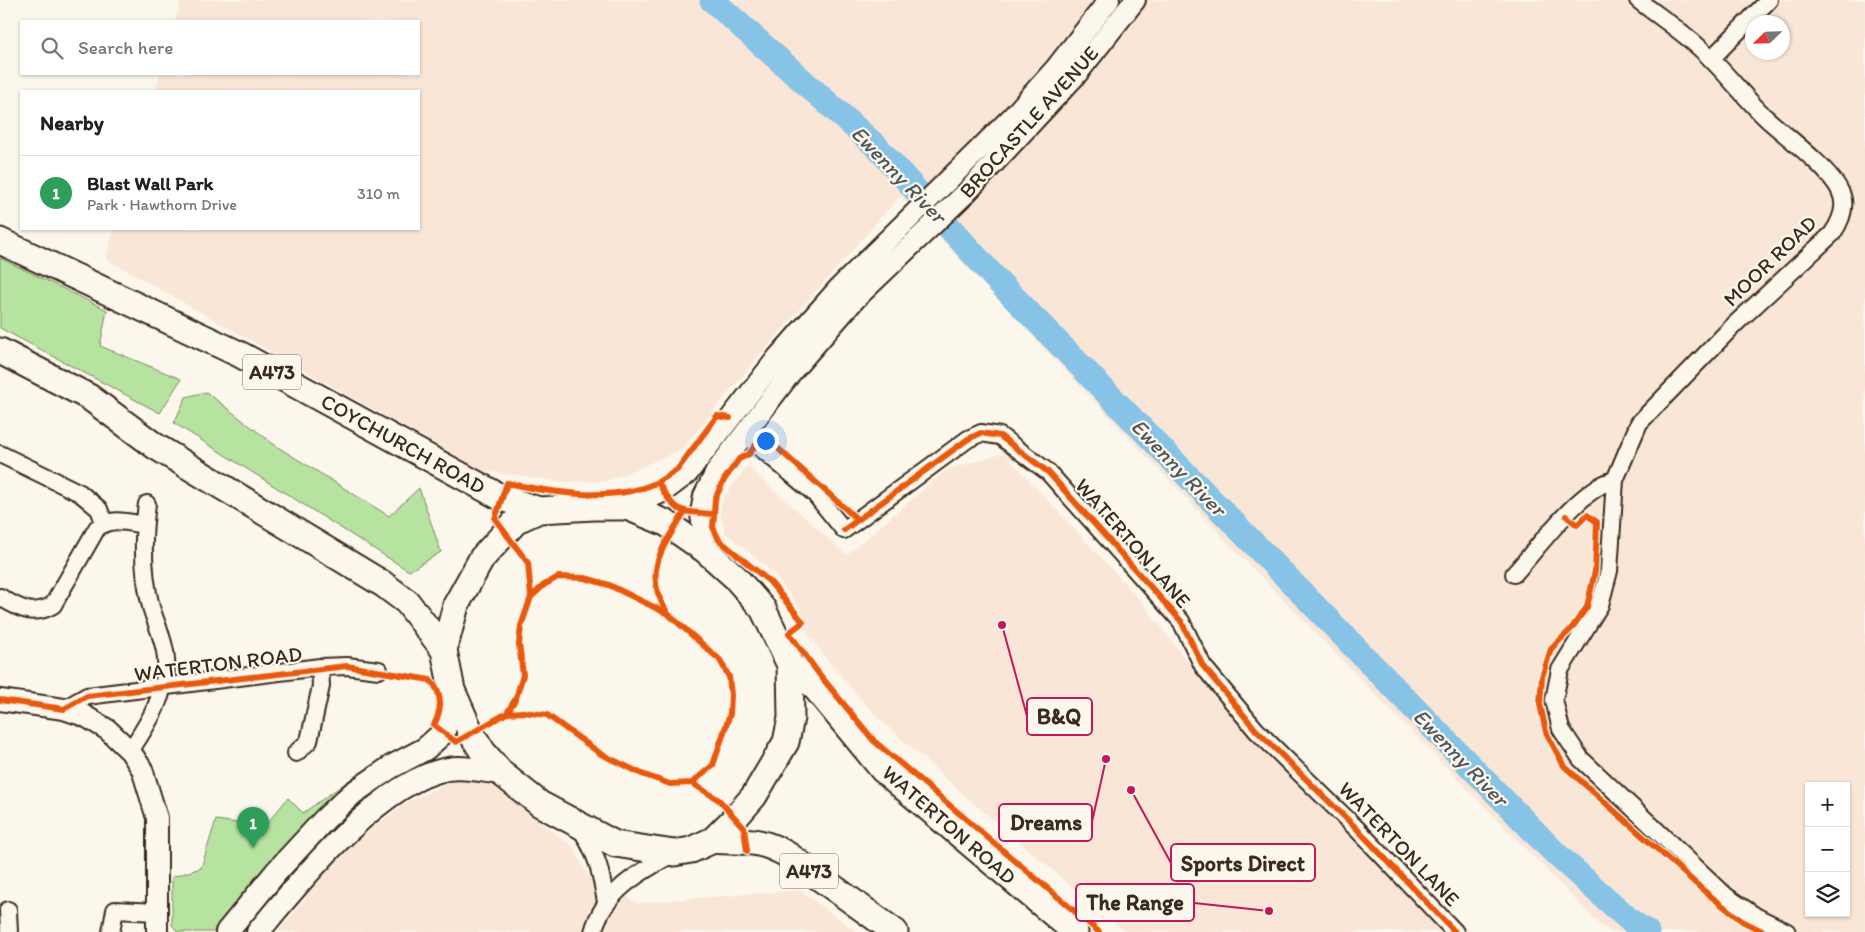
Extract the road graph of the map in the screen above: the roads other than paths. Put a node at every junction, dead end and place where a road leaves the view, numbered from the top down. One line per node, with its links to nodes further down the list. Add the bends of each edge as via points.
1 (1109, 0): 12 (street, BROCASTLE AVENUE, via 1056,68 1013,116 839,288 778,357 687,474 664,492)
2 (1135, 0): 8 (street, BROCASTLE AVENUE, via 1076,75 966,193 856,298 793,370)
3 (1638, 0): 5 (street, MOOR ROAD)
4 (1768, 0): 5 (street)
5 (1711, 59): 10 (street, MOOR ROAD, via 1748,101 1833,180 1843,199 1843,211 1832,234 1734,325 1639,423)
6 (0, 241): 13 (main road, COYCHURCH ROAD / A473, via 241,355 502,498)
7 (0, 351): 19 (main road, via 89,397 155,446 383,584 407,602)
8 (744, 434): 16 (street, BROCASTLE AVENUE, via 704,496 701,513); 44 (street, WATERTON LANE, via 814,493 844,530 968,439 981,433 1000,436 1048,472 1181,622 1203,666 1256,730)
9 (0, 454): 14 (street, via 80,493 99,509)
10 (1615, 480): 17 (street, via 1605,482 1584,496); 45 (street, MOOR ROAD, via 1609,571 1600,604 1560,670 1554,700 1561,729 1581,759 1726,896)
11 (147, 504): 15 (street)
12 (627, 507): 13 (main road); 16 (main road, via 666,523)
13 (539, 510): 19 (main road, via 517,520 482,558 456,604)
14 (104, 522): 15 (street, via 122,520); 18 (street, via 91,536 53,605 44,610 29,611)
15 (144, 525): 23 (street, via 144,573 166,659)
16 (705, 550): 20 (main road, via 763,609)
17 (1514, 574)
18 (0, 596)
19 (444, 650): 24 (main road)
20 (790, 665): 31 (main road, via 791,718 786,742 754,796); 43 (main road, WATERTON ROAD, via 814,686 883,770)
21 (320, 668): 22 (street, WATERTON ROAD, via 347,666); 23 (street, WATERTON ROAD); 28 (street, via 320,686 309,741)
22 (379, 670)
23 (162, 688): 26 (street, WATERTON ROAD, via 87,696); 27 (street, via 154,711)
24 (452, 690): 29 (main road, via 471,733); 39 (main road, via 444,732 425,749 391,766 346,799 277,871)
25 (0, 700): 26 (street)
26 (64, 709): 27 (street, via 85,716 108,730)
27 (130, 751): 35 (street, via 142,769 157,818)
28 (296, 754)
29 (501, 773): 30 (main road, via 540,804); 40 (main road, via 449,768 399,790 361,819 305,875)
30 (580, 828): 32 (main road, via 615,844); 33 (street, via 595,851)
31 (713, 840): 32 (main road, via 691,850); 42 (main road, A473, via 754,841 771,845)
32 (674, 853): 33 (street, via 637,874)
33 (606, 902): 41 (street)
34 (8, 910): 36 (street)
35 (157, 912): 37 (street, via 114,910); 38 (street)
36 (9, 932)
37 (111, 932)
38 (157, 932)
39 (226, 932)
40 (258, 932)
41 (593, 932)
42 (895, 932)
43 (1075, 932)
44 (1455, 932)
45 (1787, 932)

